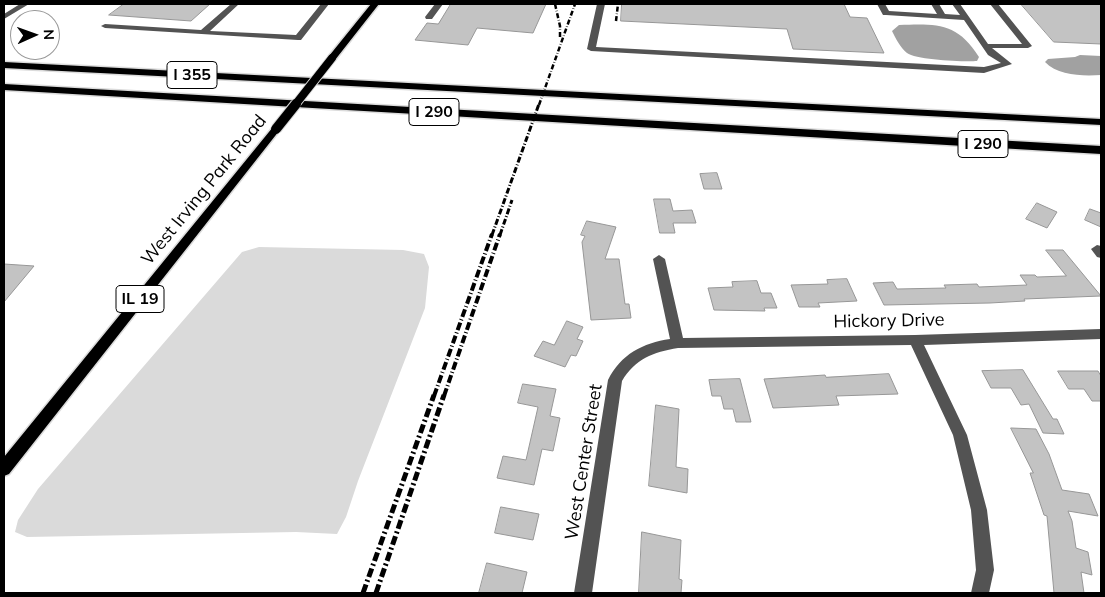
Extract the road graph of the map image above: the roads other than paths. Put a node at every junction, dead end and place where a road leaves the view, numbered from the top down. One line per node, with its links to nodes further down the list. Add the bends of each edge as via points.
1 (24, 4): 12 (street)
2 (234, 4): 17 (street)
3 (325, 4): 17 (street, via 298,38)
4 (375, 4): 31 (main road, West Irving Park Road / IL 19, bridge)
5 (439, 4): 13 (street)
6 (602, 4): 18 (street, via 591,49 984,70 1008,64)
7 (881, 4): 14 (street, via 886,13)
8 (935, 4): 14 (street)
9 (956, 4): 15 (street)
10 (988, 4): 11 (street)
11 (994, 4): 18 (street, via 1028,46)
12 (4, 17)
13 (429, 17)
14 (944, 17): 15 (street)
15 (966, 18): 18 (street)
16 (106, 26): 17 (street)
17 (203, 33)
18 (986, 46)
19 (4, 56): 21 (highway, I 290, via 211,68)
20 (4, 65): 21 (highway, I 355)
21 (380, 84): 23 (highway, I 290)
22 (4, 87): 24 (highway, I 290)
23 (1101, 122)
24 (864, 137): 25 (highway, I 290); 26 (highway)
25 (1101, 150)
26 (1101, 161)
27 (659, 260): 30 (street)
28 (1101, 334): 29 (street, Hickory Drive)
29 (915, 340): 30 (street, Hickory Drive); 33 (street, via 960,435 979,510 985,570)
30 (678, 343): 32 (street, West Center Street, via 654,347 635,355 624,364 615,380)
31 (4, 469)
32 (583, 593)
33 (980, 593)

